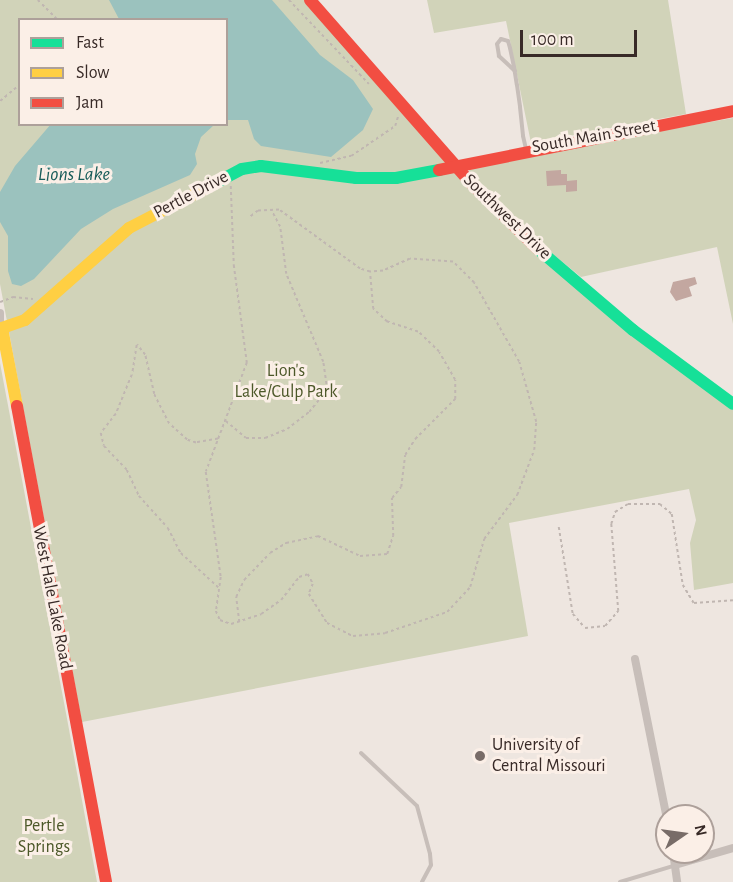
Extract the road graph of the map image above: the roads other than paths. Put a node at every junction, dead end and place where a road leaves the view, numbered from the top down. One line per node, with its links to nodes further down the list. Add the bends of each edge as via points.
1 (310, 0): 5 (street, Southwest Drive)
2 (515, 71): 2 (lane, via 508,41 501,39 496,44 499,56); 4 (lane)
3 (733, 111): 4 (street, South Main Street)
4 (526, 150): 5 (street, South Main Street)
5 (455, 164): 7 (street, Pertle Drive, via 373,179 261,166 231,174 111,241 25,320); 8 (street, Southwest Drive, via 530,242 633,330)
6 (0, 313): 7 (street, West Hale Lake Road)
7 (1, 328): 14 (street, West Hale Lake Road)
8 (733, 404)
9 (635, 659): 11 (street)
10 (361, 753): 15 (lane, via 417,806 431,865)
11 (664, 804)
12 (733, 848): 13 (street)
13 (675, 865): 16 (lane); 17 (street)
14 (106, 882)
15 (422, 882)
16 (620, 882)
17 (677, 882)

